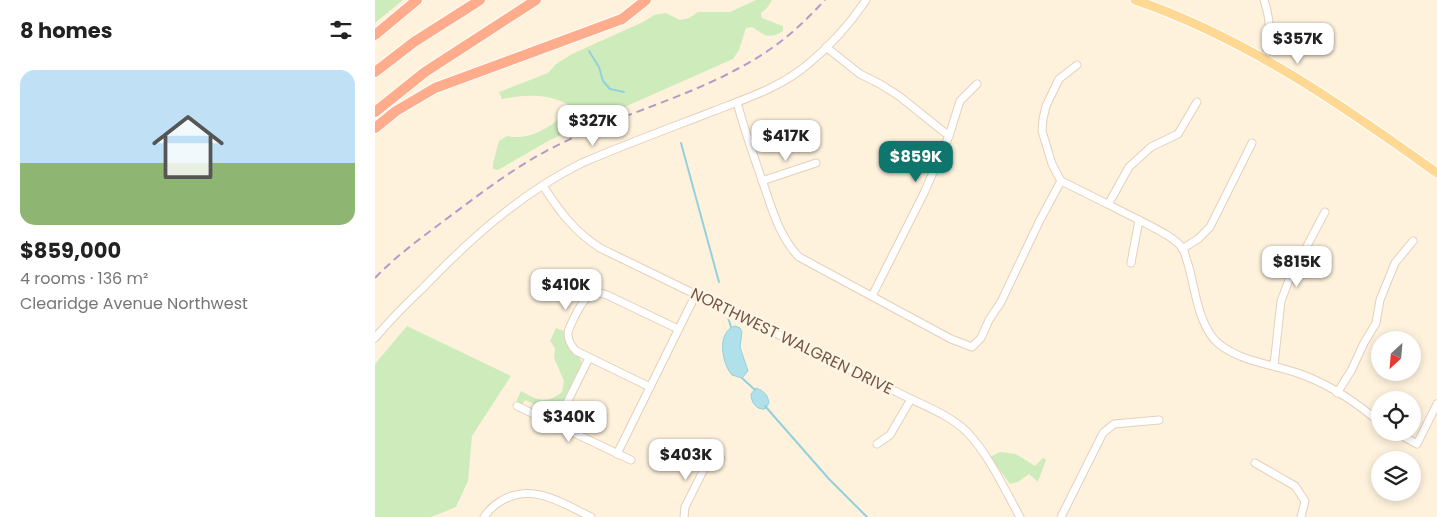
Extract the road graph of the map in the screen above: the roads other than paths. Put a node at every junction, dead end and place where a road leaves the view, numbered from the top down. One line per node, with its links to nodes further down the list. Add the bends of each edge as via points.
1 (417, 0): 8 (highway)
2 (480, 0): 12 (highway, via 414,42)
3 (536, 0): 16 (highway, via 425,72)
4 (646, 0): 17 (highway, via 615,21 435,88)
5 (866, 0): 9 (street)
6 (1135, 0): 10 (main road, via 1208,30)
7 (1264, 0): 10 (street, via 1270,40)
8 (375, 35)
9 (826, 47): 14 (street, via 806,66 781,82); 18 (street, via 859,74 899,96)
10 (1265, 60): 21 (main road, via 1345,108)
11 (1077, 65): 23 (street, via 1059,79 1043,119 1042,131)
12 (375, 72)
13 (977, 84): 18 (street, via 960,101)
14 (737, 102): 22 (street); 24 (street, via 564,172)
15 (1197, 102): 25 (street, via 1178,134 1151,147 1129,167)
16 (375, 112)
17 (375, 128)
18 (949, 136): 32 (street)
19 (1251, 144): 29 (street, via 1210,227)
20 (816, 163): 22 (street)
21 (1437, 172)
22 (763, 181): 32 (street, via 782,236 799,257)
23 (1061, 181): 25 (street); 32 (street, via 1001,302 981,338 972,347)
24 (543, 186): 31 (street, NORTHWEST WALGREN DRIVE, via 567,221 591,242); 34 (street, via 506,211 450,259)
25 (1109, 203): 27 (street)
26 (1325, 212): 36 (street, via 1281,301)
27 (1139, 220): 29 (street, via 1163,232); 30 (street)
28 (1413, 241): 38 (street, via 1395,263 1376,323)
29 (1182, 248): 36 (street, via 1200,311 1217,342 1246,359)
30 (1131, 263)
31 (696, 294): 33 (street); 39 (street, NORTHWEST WALGREN DRIVE)
32 (872, 296)
33 (678, 329): 35 (street, via 607,295 596,293 582,303 568,335 573,348); 37 (street)
34 (375, 338)
35 (589, 358): 37 (street); 44 (street)
36 (1274, 365): 38 (street, via 1305,375)
37 (650, 387): 47 (street)
38 (1337, 393): 42 (street, via 1354,401)
39 (911, 398): 46 (street, via 890,435); 54 (street, NORTHWEST WALGREN DRIVE, via 946,416 967,432 980,448)
40 (1437, 404): 45 (street)
41 (517, 406): 44 (street)
42 (1371, 415)
43 (1159, 420): 55 (street, via 1114,424 1103,433)
44 (556, 425): 47 (street)
45 (1421, 436)
46 (877, 444)
47 (617, 454): 49 (street)
48 (721, 459): 53 (street, via 706,465 685,507)
49 (631, 460)
50 (1255, 463): 56 (street, via 1295,486 1305,502)
51 (484, 517): 52 (street, via 507,498 533,493)
52 (591, 517)
53 (684, 517)
54 (1020, 517)
55 (1061, 517)
56 (1301, 517)

